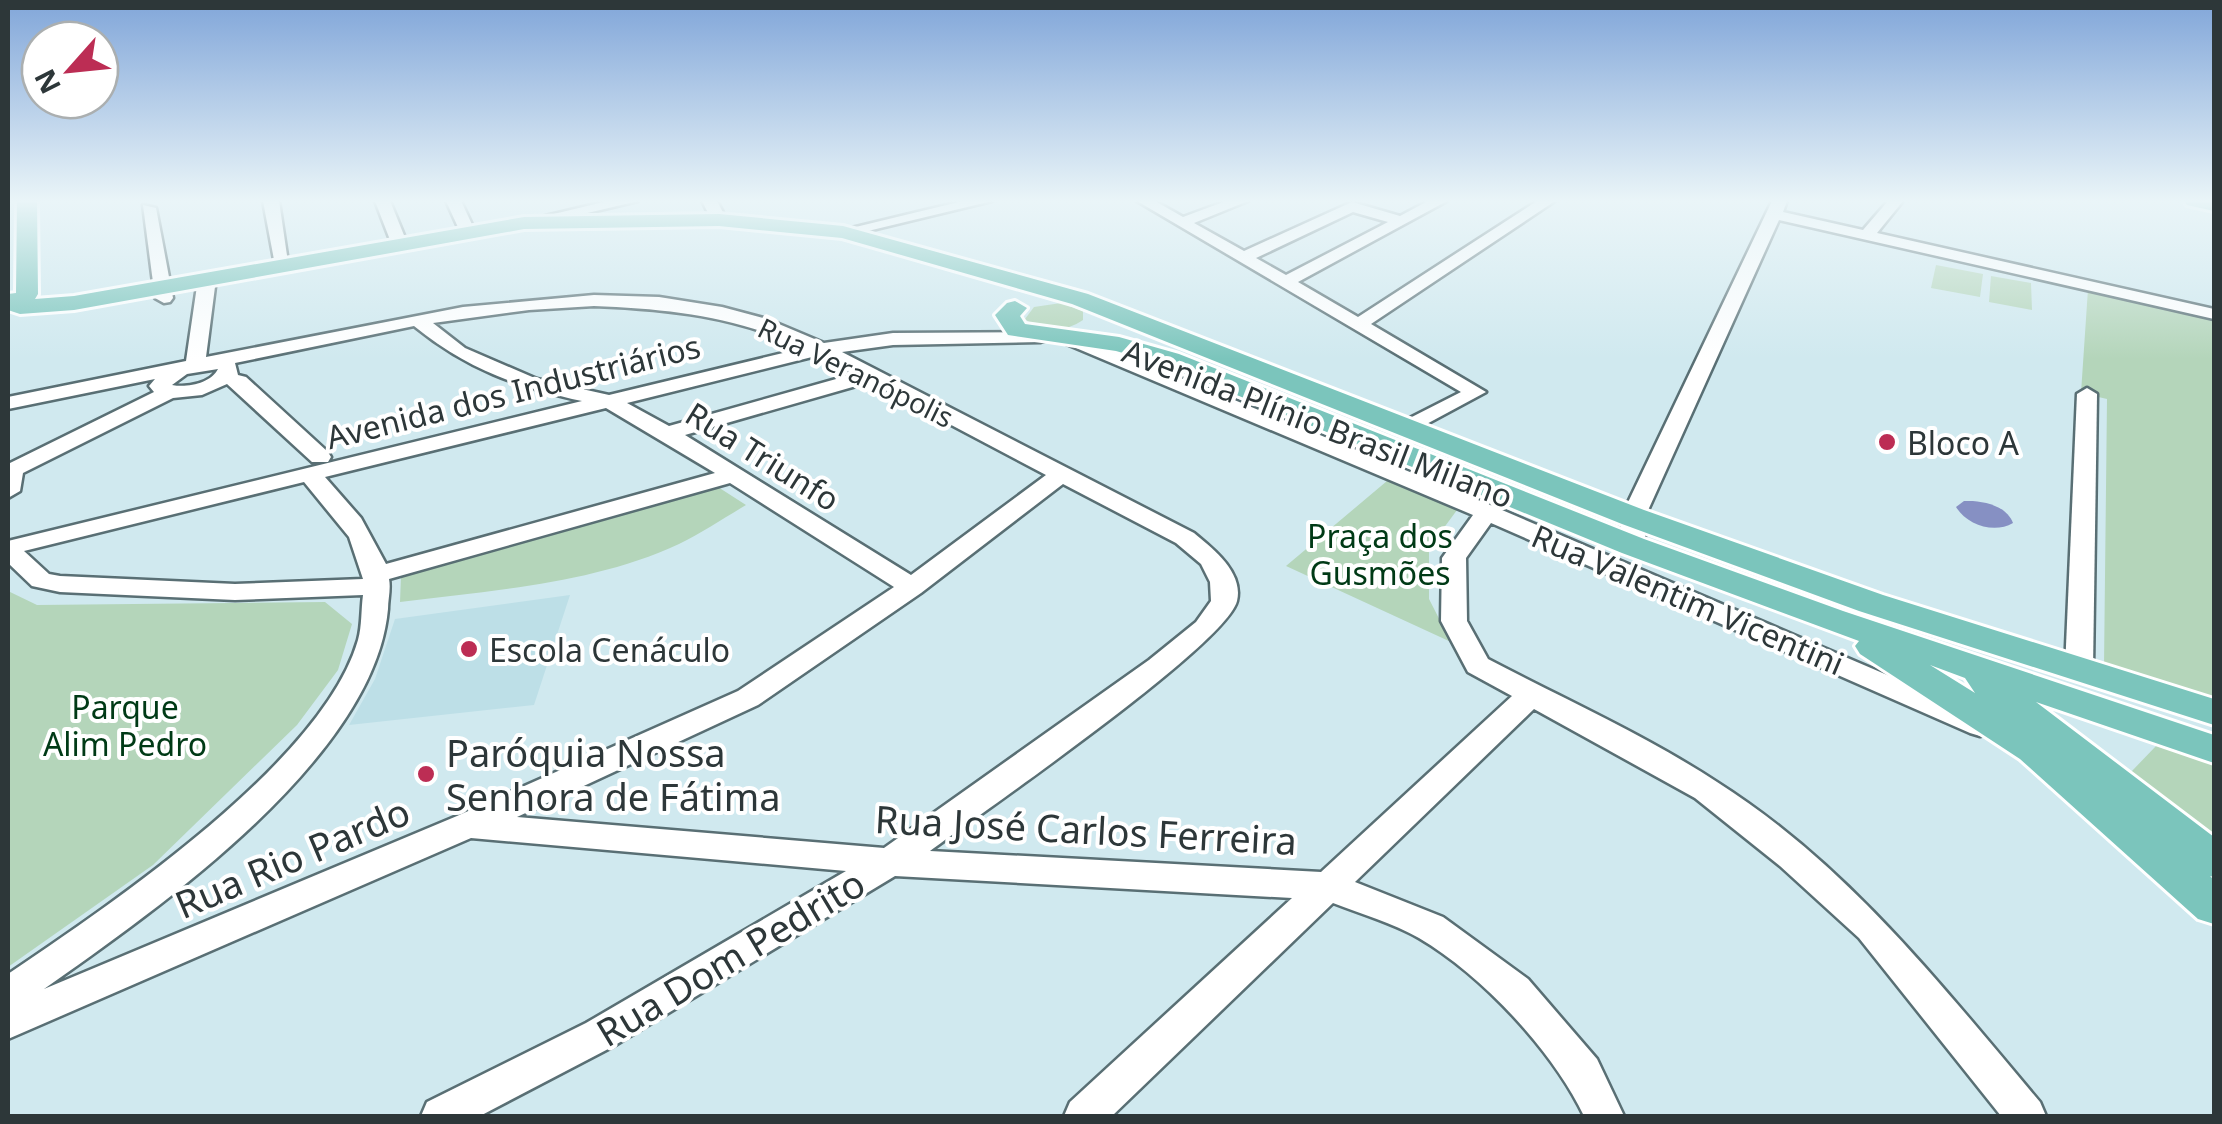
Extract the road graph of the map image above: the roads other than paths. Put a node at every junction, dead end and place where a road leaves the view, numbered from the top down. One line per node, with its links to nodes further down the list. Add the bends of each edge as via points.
1 (28, 253): 21 (main road, via 28,294)
2 (155, 253): 18 (street)
3 (280, 253): 15 (street)
4 (329, 253): 15 (main road, Avenida Plínio Brasil Milano)
5 (387, 253): 17 (main road, Avenida Plínio Brasil Milano)
6 (857, 253): 22 (main road, Avenida Plínio Brasil Milano, via 968,286)
7 (916, 253): 19 (main road, Avenida Plínio Brasil Milano)
8 (1235, 253): 14 (street)
9 (1253, 253): 14 (street)
10 (1341, 253): 16 (street)
11 (1463, 253): 25 (street)
12 (1756, 253): 45 (street)
13 (1948, 253): 23 (street)
14 (1243, 258): 16 (street)
15 (282, 262): 17 (main road, Avenida Plínio Brasil Milano)
16 (1286, 282): 25 (street)
17 (207, 285): 18 (main road, Avenida Plínio Brasil Milano); 28 (street)
18 (162, 293): 21 (main road, Avenida Plínio Brasil Milano)
19 (1062, 296): 20 (main road, Avenida Plínio Brasil Milano); 22 (main road, Avenida dos Industriários)
20 (1094, 306): 26 (main road, via 1094,323); 36 (main road, Avenida Plínio Brasil Milano)
21 (12, 311)
22 (1011, 312): 26 (main road, Avenida Plínio Brasil Milano, via 1017,330); 27 (street, Avenida dos Industriários, via 978,322 893,326)
23 (2214, 314)
24 (420, 322): 27 (street, Rua Veranópolis, via 555,302 630,300 720,311); 28 (street, Rua Veranópolis); 32 (street, Rua Triunfo, via 458,352 531,384)
25 (1359, 324): 36 (street, via 1476,392)
26 (1058, 336): 27 (street, Avenida dos Industriários); 43 (street, Rua Valentim Vicentini); 45 (main road, Avenida Plínio Brasil Milano, via 1170,358)
27 (812, 345): 29 (street, Rua Veranópolis); 32 (street, Avenida dos Industriários); 34 (street, Avenida dos Industriários)
28 (198, 365): 30 (street, via 230,368); 31 (street, via 161,380 161,390); 35 (street, Rua Veranópolis)
29 (868, 376): 37 (street); 40 (street, Rua Veranópolis)
30 (224, 378): 31 (street, via 199,390); 38 (street, via 239,382)
31 (170, 392): 41 (street)
32 (574, 394): 34 (street, Rua Triunfo); 38 (street, Avenida dos Industriários)
33 (2087, 394): 53 (street)
34 (608, 401): 37 (street, Rua Triunfo); 38 (street, Avenida dos Industriários)
35 (8, 403)
36 (1408, 428): 45 (main road, Avenida Plínio Brasil Milano)
37 (667, 434): 39 (street, Rua Triunfo)
38 (315, 466): 42 (street, Avenida dos Industriários); 48 (street, via 348,512)
39 (733, 475): 48 (street); 49 (street, Rua Triunfo)
40 (1060, 475): 46 (street, Rua Veranópolis); 49 (street, Rua Rio Pardo)
41 (9, 477)
42 (192, 495): 44 (street, Avenida dos Industriários); 47 (street, Avenida dos Industriários)
43 (1487, 512): 54 (street, via 1454,558 1454,621 1478,665); 58 (street, Rua Valentim Vicentini)
44 (8, 532)
45 (1633, 532): 50 (main road, Avenida Plínio Brasil Milano); 51 (main road, Avenida Plínio Brasil Milano)
46 (1185, 538): 62 (street, Rua Dom Pedrito, via 1224,582 1224,601 1205,628)
47 (8, 549): 48 (street, via 41,580 60,584 235,592)
48 (377, 581): 65 (street, via 375,628 354,680 310,746 228,828 117,919)
49 (912, 588): 60 (street, Rua Rio Pardo, via 748,698)
50 (1872, 604): 52 (main road); 53 (main road, Avenida Plínio Brasil Milano)
51 (1831, 619): 52 (main road, Avenida Plínio Brasil Milano); 58 (main road)
52 (1949, 658): 56 (main road, Avenida Plínio Brasil Milano); 59 (main road)
53 (2079, 669): 55 (main road, Avenida Plínio Brasil Milano)
54 (1531, 695): 63 (street); 70 (street, via 1706,790 1792,858 1871,928)
55 (2214, 712)
56 (2127, 720): 57 (main road, Avenida Plínio Brasil Milano); 59 (main road, via 2103,740)
57 (2214, 748)
58 (2034, 749): 64 (main road)
59 (2111, 781): 61 (main road)
60 (468, 825): 62 (street, Rua José Carlos Ferreira); 66 (street, Rua Rio Pardo)
61 (2214, 860)
62 (890, 862): 63 (street, Rua José Carlos Ferreira); 67 (street, Rua Dom Pedrito, via 600,1036)
63 (1329, 886): 68 (street); 69 (street, Rua José Carlos Ferreira, via 1431,927 1515,991 1583,1072)
64 (2214, 906)
65 (8, 994)
66 (8, 1022)
67 (441, 1116)
68 (1084, 1116)
69 (1604, 1116)
70 (2026, 1116)

